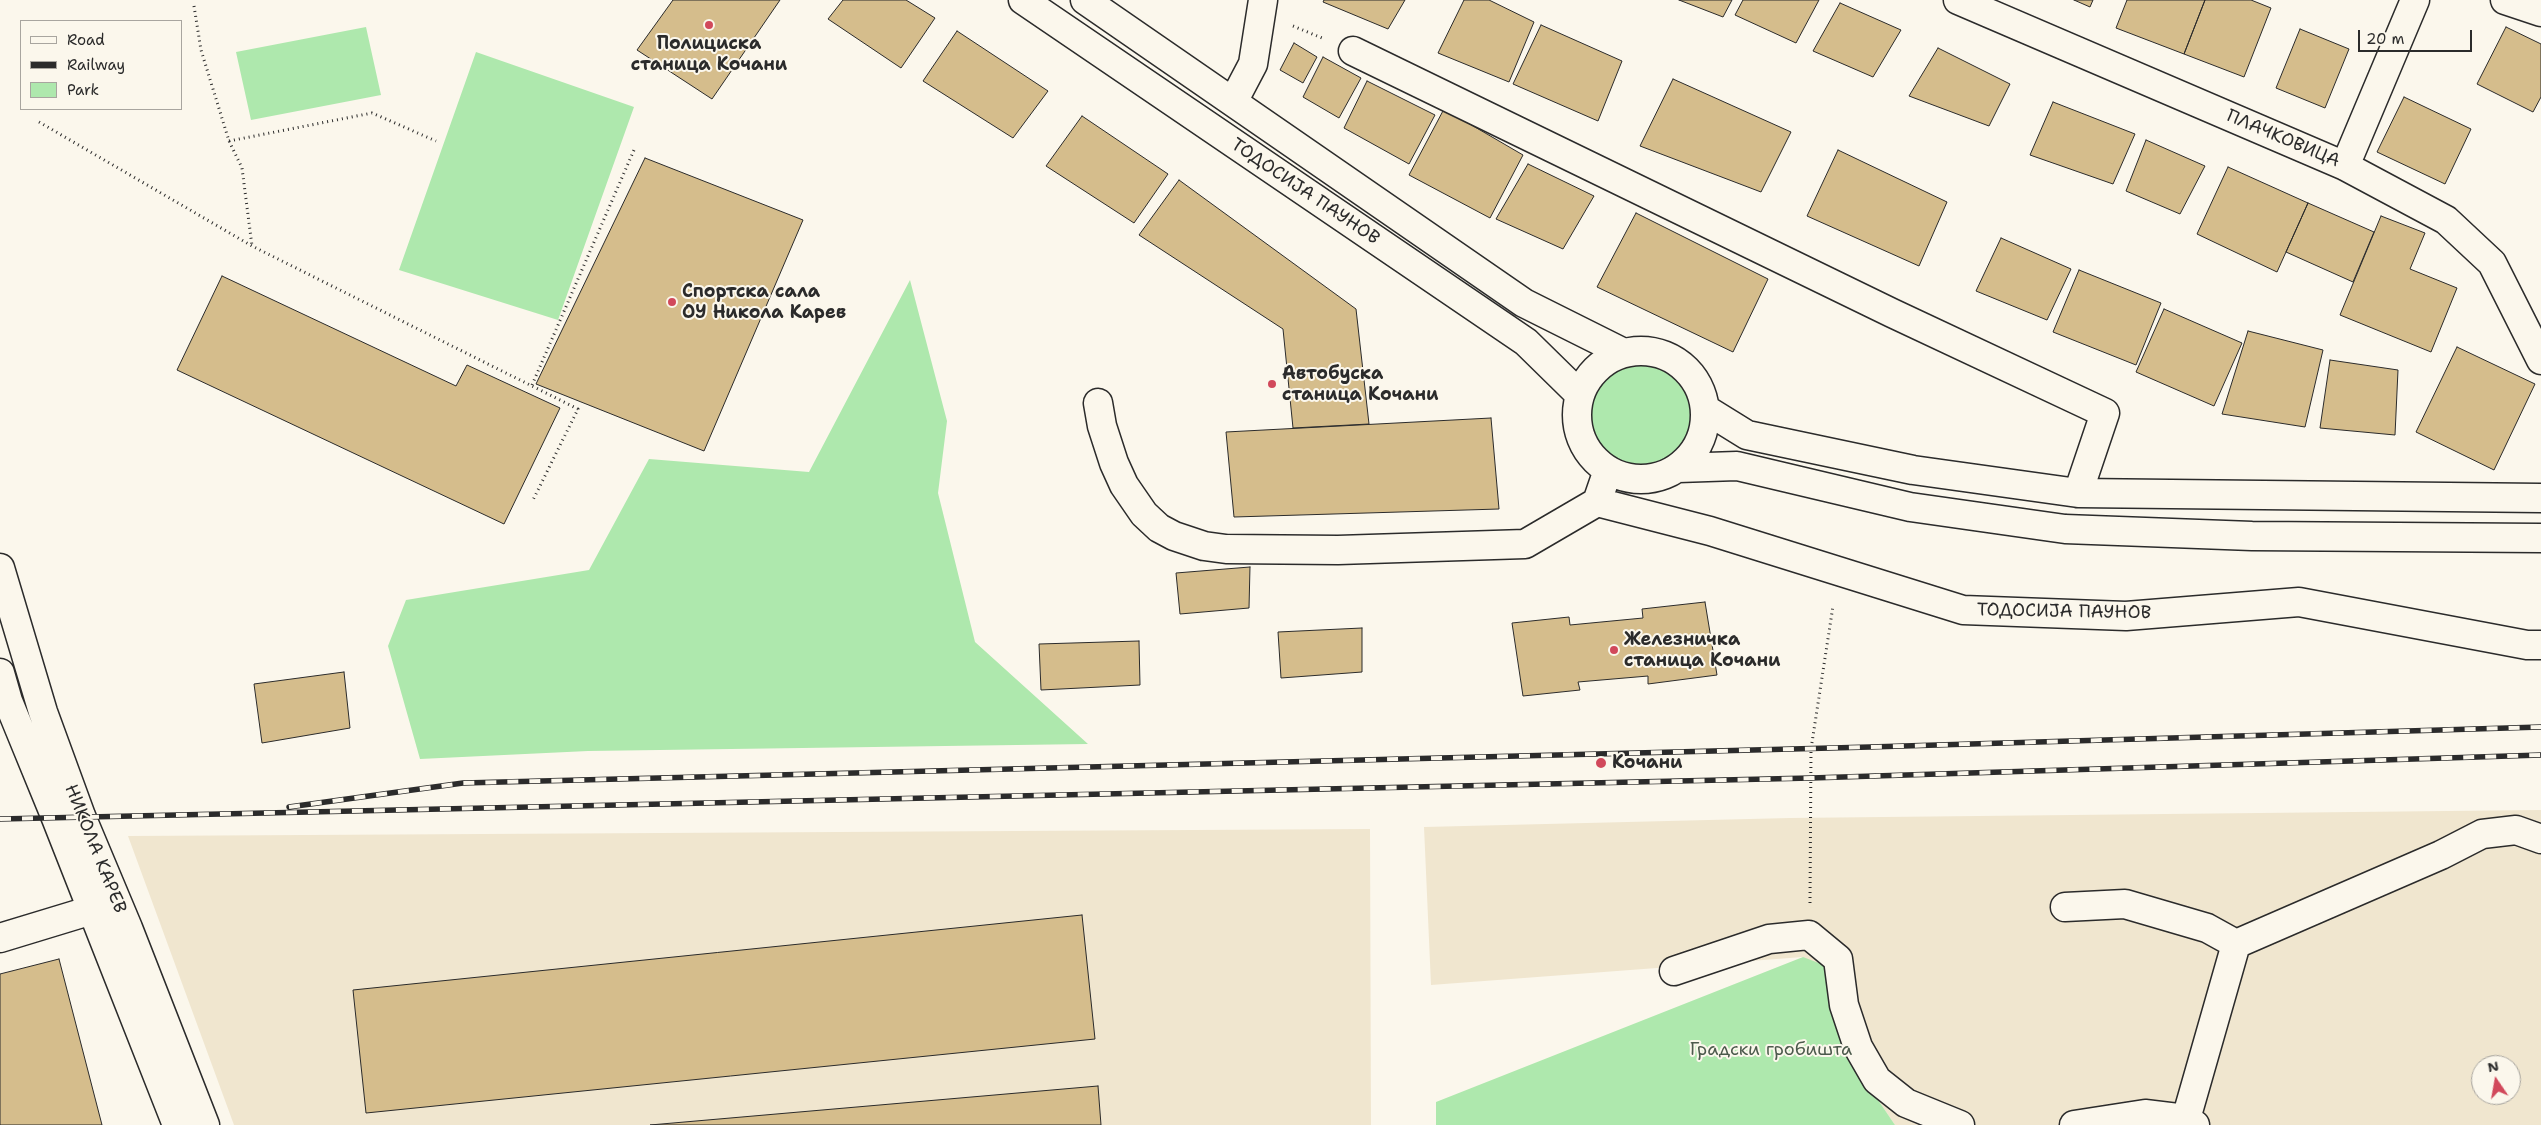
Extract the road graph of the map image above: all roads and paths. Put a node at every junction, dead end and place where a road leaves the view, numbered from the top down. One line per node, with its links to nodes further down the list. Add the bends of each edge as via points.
1 (1023, 0): 20 (street, ТОДОСИЈА ПАУНОВ, via 1526,342)
2 (1084, 0): 10 (street, ТОДОСИЈА ПАУНОВ)
3 (1263, 0): 10 (street, via 1253,64)
4 (1958, 0): 15 (street, ПЛАЧКОВИЦА)
5 (2415, 0): 15 (street)
6 (2505, 0): 8 (street)
7 (194, 6): 12 (path, via 201,50)
8 (2541, 12)
9 (1353, 51): 25 (street, via 2105,413)
10 (1233, 102): 17 (street, ТОДОСИЈА ПАУНОВ, via 1524,303)
11 (39, 122): 16 (path)
12 (229, 141): 13 (path, via 372,113); 16 (path, via 242,168)
13 (436, 141)
14 (634, 150): 19 (path)
15 (2345, 166): 18 (street, ПЛАЧКОВИЦА, via 2446,220 2492,263)
16 (252, 246): 19 (path)
17 (1624, 353): 20 (street, via 1603,362 1589,376); 22 (street, via 1646,350 1668,356 1686,369 1700,387)
18 (2541, 360)
19 (532, 385): 27 (path, via 578,410)
20 (1579, 394): 24 (street, via 1578,433 1587,451)
21 (1098, 403): 28 (street, via 1114,463 1133,500 1159,528 1204,546 1253,551 1525,544)
22 (1706, 409): 23 (street, via 1704,431 1694,452); 25 (street, via 1747,435 1913,470)
23 (1678, 468): 24 (street, via 1658,477 1638,480 1618,476); 29 (street, via 1737,466 1910,508 2065,529 2252,536)
24 (1608, 470): 28 (street)
25 (2078, 493): 26 (street)
26 (2541, 498)
27 (533, 500)
28 (1598, 502): 31 (street, ТОДОСИЈА ПАУНОВ, via 1710,531)
29 (2541, 538)
30 (0, 568): 43 (street, НИКОЛА КАРЕВ, via 43,712 81,816)
31 (1838, 573): 32 (street, ТОДОСИЈА ПАУНОВ, via 1963,610 2126,616 2299,602 2527,646); 37 (path, via 1811,749)
32 (2541, 645)
33 (0, 673): 36 (street, НИКОЛА КАРЕВ, via 8,701)
34 (2541, 840): 39 (street, via 2516,830 2482,834)
35 (2065, 907): 39 (street, via 2125,904 2207,928)
36 (92, 910): 38 (street); 42 (street, НИКОЛА КАРЕВ)
37 (1809, 935): 40 (street, via 1769,939); 44 (street, via 1838,959 1844,1005 1858,1047 1878,1080 1906,1104)
38 (0, 938)
39 (2236, 944): 41 (street)
40 (1674, 971)
41 (2191, 1122): 45 (street, via 2145,1114)
42 (177, 1125)
43 (204, 1125)
44 (1960, 1125)
45 (2074, 1125)

